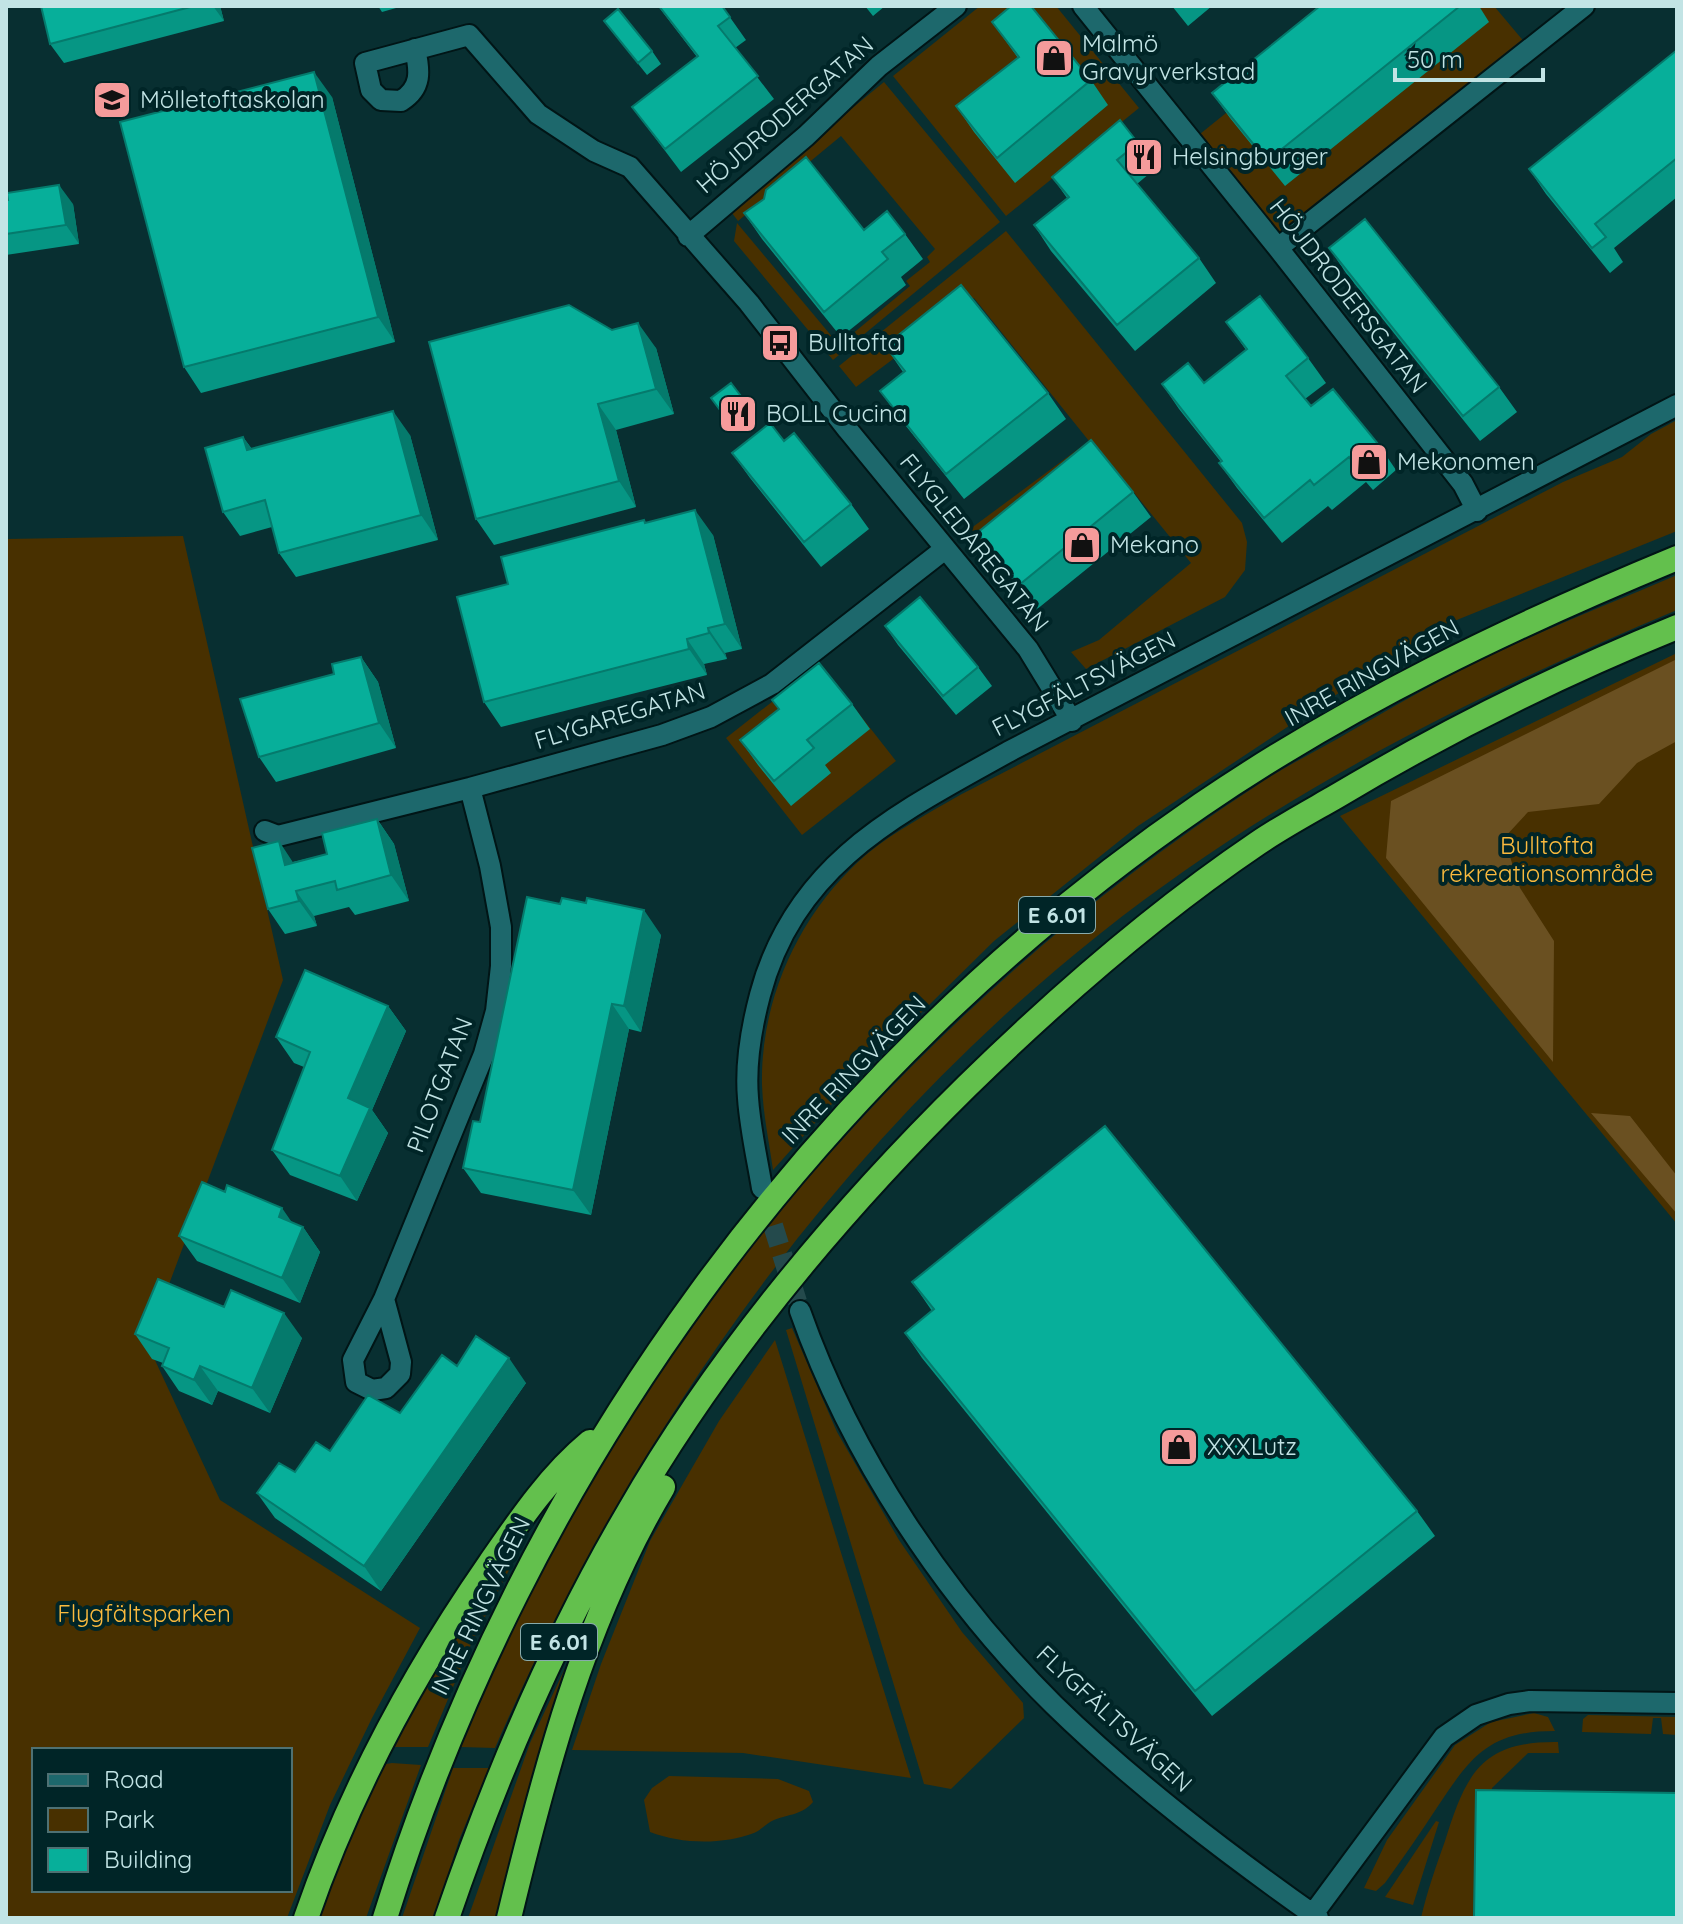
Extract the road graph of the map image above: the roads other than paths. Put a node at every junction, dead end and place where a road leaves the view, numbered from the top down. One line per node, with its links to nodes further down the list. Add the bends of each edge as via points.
1 (956, 6): 5 (street, HÖJDRODERGATAN, via 879,66)
2 (1083, 6): 6 (street, HÖJDRODERSGATAN)
3 (1584, 6): 6 (street)
4 (415, 49): 5 (street, FLYGLEDAREGATAN, via 469,35 538,114 594,151 630,167)
5 (688, 236): 9 (street, FLYGLEDAREGATAN, via 749,303)
6 (1278, 248): 8 (street, HÖJDRODERSGATAN, via 1463,484)
7 (1677, 405): 8 (street, FLYGFÄLTSVÄGEN)
8 (1477, 511): 12 (street, FLYGFÄLTSVÄGEN)
9 (945, 549): 12 (street, FLYGLEDAREGATAN, via 1028,649); 13 (street, FLYGAREGATAN, via 772,684 718,714 662,735)
10 (1677, 558): 19 (highway, INRE RINGVÄGEN / E 6.01, via 1501,635 1326,728 1203,804 1089,887 962,998 844,1117 725,1259)
11 (1677, 627): 18 (highway, E 6.01, via 1591,662 1417,748 1259,842 1112,953 1032,1022 916,1136 762,1315)
12 (1072, 721): 15 (street, FLYGFÄLTSVÄGEN, via 911,806 834,866 795,913 768,965 750,1036 748,1097)
13 (470, 788): 14 (street, FLYGAREGATAN, via 278,836); 16 (street, PILOTGATAN, via 501,927 496,1011 484,1054)
14 (265, 831)
15 (762, 1188)
16 (384, 1299)
17 (800, 1311): 21 (street, FLYGFÄLTSVÄGEN, via 839,1405 876,1475 981,1624 1053,1704 1111,1757 1187,1822)
18 (711, 1384): 24 (highway, E 6.01, via 628,1512 571,1618 526,1713); 25 (highway, via 702,1423 647,1512 600,1613 556,1737)
19 (614, 1423): 22 (highway, via 570,1459 517,1524 446,1630 382,1738); 23 (highway, INRE RINGVÄGEN / E 6.01, via 584,1467 487,1652 446,1746)
20 (1677, 1703): 21 (street, via 1524,1701 1467,1720 1444,1737)
21 (1315, 1916)
22 (306, 1918)
23 (385, 1918)
24 (447, 1918)
25 (509, 1918)

